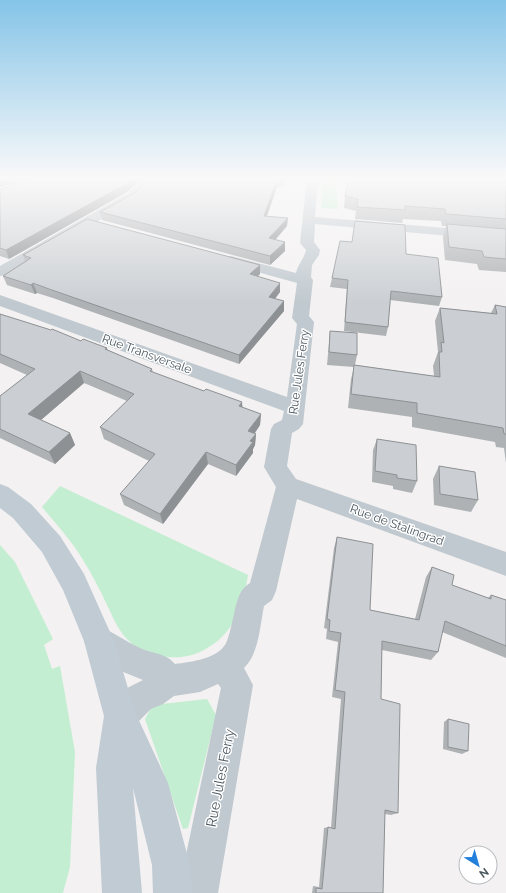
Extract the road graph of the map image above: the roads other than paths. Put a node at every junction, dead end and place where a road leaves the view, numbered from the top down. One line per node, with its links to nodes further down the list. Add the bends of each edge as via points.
1 (92, 220): 3 (street)
2 (309, 220): 5 (street); 8 (street, Rue Jules Ferry, via 307,243 313,250 305,265)
3 (88, 222): 4 (street); 7 (street)
4 (102, 226)
5 (506, 237)
6 (217, 256): 8 (street)
7 (0, 272)
8 (305, 280): 10 (street, Rue Jules Ferry, via 300,318 306,322)
9 (0, 300): 10 (street, Rue Transversale)
10 (294, 407): 11 (street, Rue Jules Ferry, via 292,424 282,429 275,467)
11 (288, 486): 13 (street, Rue de Stalingrad); 15 (street, via 262,591 252,598)
12 (0, 494): 14 (street, via 22,511 51,544 74,583)
13 (506, 564)
14 (99, 641): 16 (street, via 128,658 159,669); 17 (street)
15 (232, 659): 16 (street, via 200,676); 20 (street, Rue Jules Ferry, via 238,685)
16 (168, 681): 17 (street, via 140,698)
17 (120, 716): 18 (street, via 114,768); 19 (street, via 150,783 171,865)
18 (122, 893)
19 (173, 893)
20 (198, 893)

